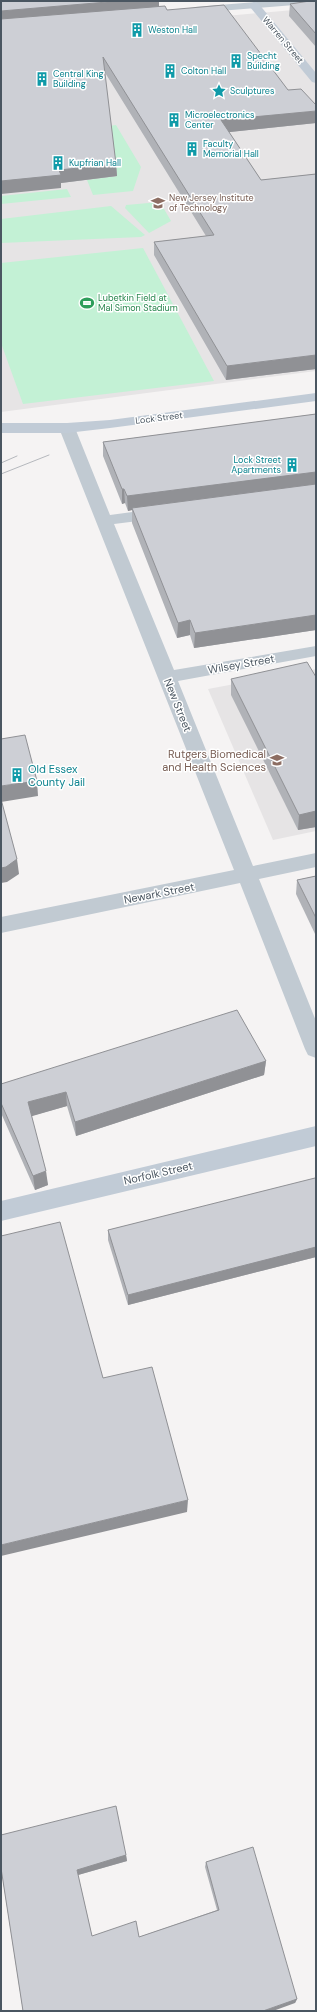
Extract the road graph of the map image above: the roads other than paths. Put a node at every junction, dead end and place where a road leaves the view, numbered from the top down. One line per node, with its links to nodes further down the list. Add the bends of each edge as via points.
1 (307, 1): 2 (street)
2 (252, 3): 3 (street); 4 (main road, Warren Street)
3 (183, 11)
4 (316, 80)
5 (316, 397): 7 (main road, Lock Street)
6 (1, 428): 7 (main road, Lock Street)
7 (67, 428): 9 (street, New Street)
8 (178, 511): 9 (street)
9 (104, 521): 11 (street, New Street)
10 (316, 651): 11 (street, Wilsey Street)
11 (166, 677): 13 (street, New Street)
12 (316, 860): 13 (street, Newark Street)
13 (248, 874): 14 (street, Newark Street); 15 (street, New Street)
14 (1, 925)
15 (316, 1049)
16 (316, 1136): 17 (main road, Norfolk Street)
17 (1, 1211)

